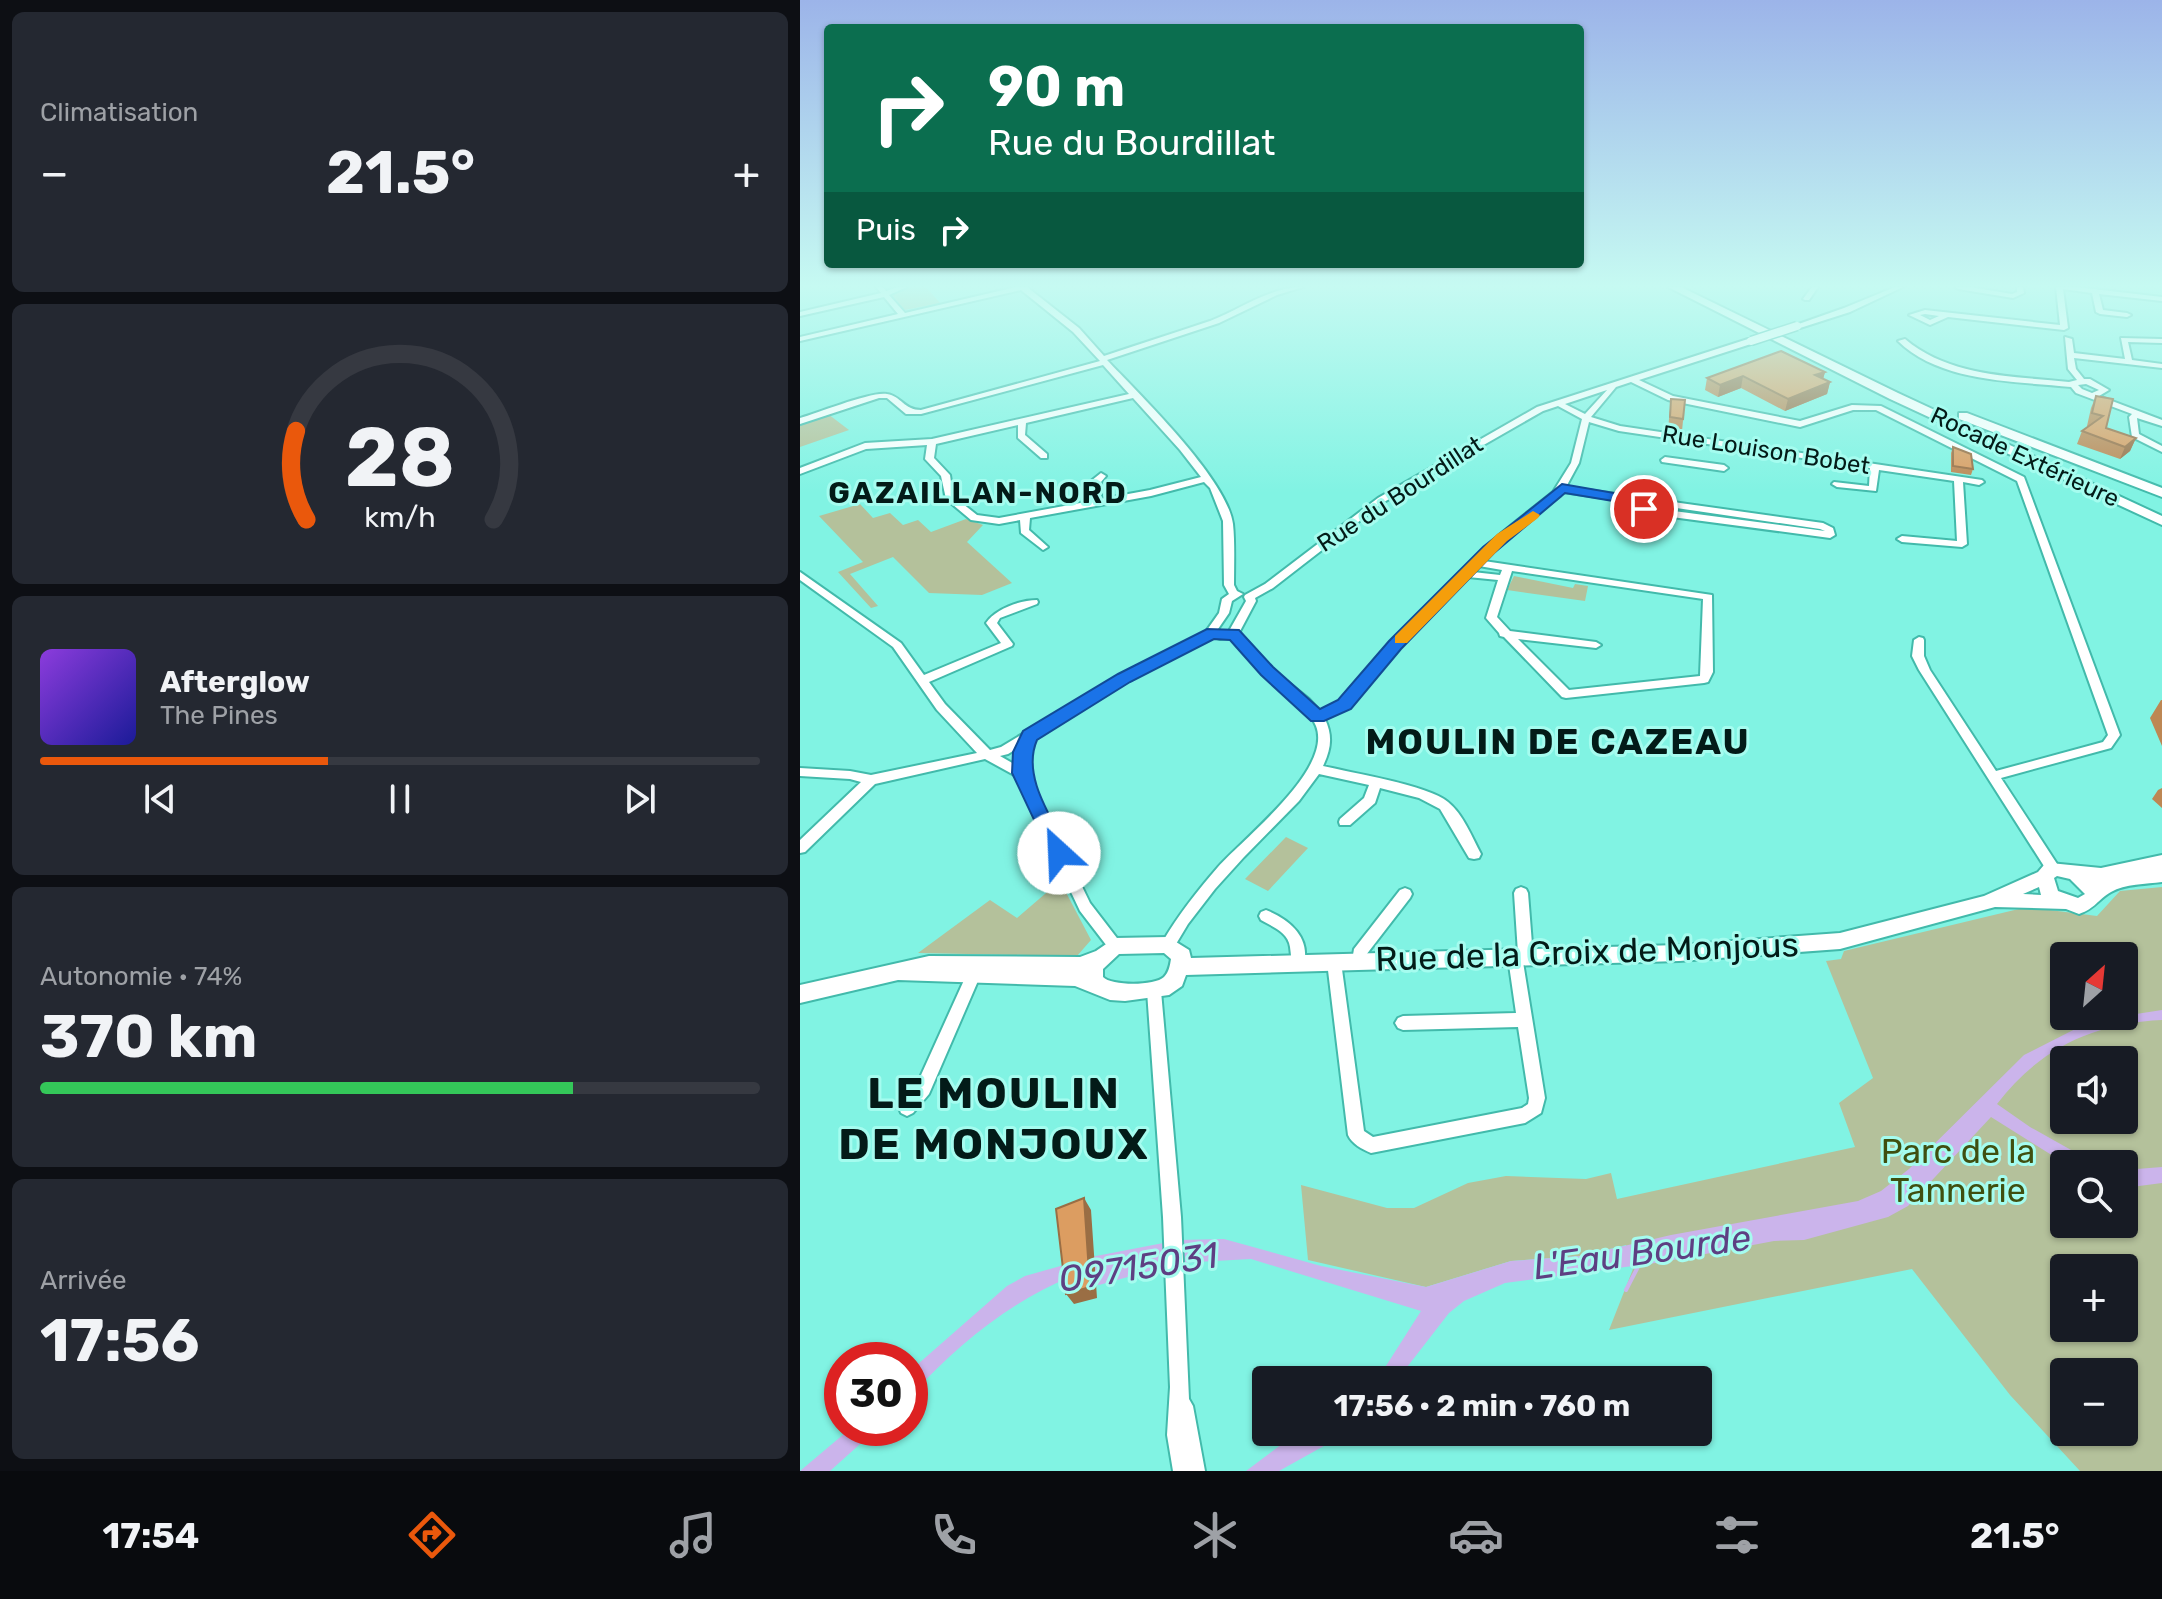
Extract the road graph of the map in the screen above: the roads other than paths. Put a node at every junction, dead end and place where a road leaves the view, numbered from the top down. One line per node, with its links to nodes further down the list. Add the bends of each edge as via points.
1 (2070, 355): 14 (street)
2 (1099, 356): 10 (street)
3 (1119, 356): 10 (street)
4 (1707, 356): 13 (street, Rue du Bourdillat, bridge)
5 (1814, 356): 42 (highway, Rocade Extérieure)
6 (1831, 356): 16 (highway)
7 (1921, 356): 14 (street, via 1957,369)
8 (2075, 356): 11 (street)
9 (2128, 356): 11 (street)
10 (1104, 361): 17 (street); 21 (street, via 921,412 909,412 889,396 878,396)
11 (2129, 362): 12 (street)
12 (2162, 366)
13 (1633, 380): 15 (street, Rue du Bourdillat); 70 (street, via 1671,398 1800,424 1852,407 1878,408 2021,479 2114,735 2107,745)
14 (2076, 383): 19 (street, via 2079,391)
15 (1613, 388): 18 (street, Rue du Bourdillat); 20 (street)
16 (1904, 391): 41 (highway); 45 (highway)
17 (1135, 395): 23 (street); 34 (street)
18 (1558, 403): 20 (street, Rue Louison Bobet); 56 (street, Rue du Bourdillat, via 1515,420 1381,500)
19 (2138, 414): 22 (street); 26 (street, via 2132,421 2135,435)
20 (1586, 418): 24 (street, Rue Louison Bobet); 38 (street)
21 (800, 421)
22 (2162, 421)
23 (1022, 422): 25 (street); 27 (street, via 1021,436)
24 (1702, 441): 29 (street); 30 (street, Rue Louison Bobet)
25 (932, 442): 32 (street, via 865,446); 46 (street, via 929,459 945,475 953,500 981,520)
26 (2162, 449)
27 (1044, 456)
28 (1665, 460): 29 (street)
29 (1694, 464): 31 (street)
30 (1875, 467): 35 (street, Rue Louison Bobet); 39 (street)
31 (1724, 468)
32 (800, 471)
33 (1101, 476): 44 (street, via 1095,485)
34 (1207, 478): 44 (street); 55 (street, via 1228,521 1229,585)
35 (1958, 479): 36 (street, Rue Louison Bobet); 49 (street, via 1962,544)
36 (1979, 482)
37 (1837, 484): 39 (street)
38 (1562, 489): 43 (street); 51 (street)
39 (1873, 489): 40 (street)
40 (1884, 491)
41 (2162, 493)
42 (2103, 494): 47 (highway, Rocade Extérieure); 48 (highway)
43 (1644, 502): 43 (street, via 1823,526 1830,535 1649,511)
44 (1096, 504): 46 (street)
45 (2162, 510)
46 (1025, 518): 50 (street, via 1024,531)
47 (2162, 521)
48 (2162, 529)
49 (1902, 539)
50 (1043, 547)
51 (1476, 563): 52 (street); 53 (street)
52 (1466, 574): 53 (street); 64 (street, via 1344,705)
53 (1506, 574): 60 (street, via 1491,613); 60 (street, via 1708,597 1707,672 1694,682 1566,694)
54 (800, 575): 63 (street, via 883,632)
55 (1234, 595): 56 (street); 58 (street, via 1227,599)
56 (1249, 597): 59 (street)
57 (1033, 602): 63 (street, via 996,616 991,623 1008,644)
58 (1213, 633): 59 (street); 65 (street, via 1124,678)
59 (1233, 634): 64 (street)
60 (1504, 634): 62 (street)
61 (1919, 640): 70 (street, via 1918,656 1925,670)
62 (1596, 645)
63 (923, 680): 66 (street, via 941,707)
64 (1318, 717): 67 (street, via 1325,741)
65 (1029, 736): 66 (street); 69 (street)
66 (989, 756): 69 (street); 71 (street)
67 (1316, 769): 72 (street); 86 (street, via 1207,891)
68 (800, 772): 71 (street)
69 (1021, 773): 87 (street, via 1085,907)
70 (1994, 776): 77 (street)
71 (871, 780): 74 (street)
72 (1375, 785): 73 (street, via 1370,800); 75 (street, via 1398,785 1441,803)
73 (1345, 822)
74 (800, 848)
75 (1474, 854)
76 (2162, 862): 78 (main road)
77 (2049, 874): 78 (main road); 83 (main road, Rue de la Croix de Monjous); 84 (main road, via 2047,893)
78 (2080, 875): 81 (main road)
79 (2162, 875): 81 (main road, via 2109,884)
80 (1521, 893): 88 (street)
81 (2094, 893): 84 (main road, Rue de la Croix de Monjous, via 2085,904)
82 (1405, 894): 90 (street, via 1359,953)
83 (1988, 902): 84 (main road, Rue de la Croix de Monjous); 88 (main road, Rue de la Croix de Monjous, via 1840,941)
84 (2063, 903)
85 (1266, 916): 92 (street, via 1291,930 1299,942)
86 (1168, 945): 87 (main road); 93 (main road, via 1180,953)
87 (1115, 946): 89 (main road)
88 (1520, 958): 90 (main road, Rue de la Croix de Monjous); 98 (street)
89 (1097, 959): 94 (main road, via 1080,965); 95 (main road, via 1092,972)
90 (1359, 961): 91 (main road, Rue de la Croix de Monjous)
91 (1334, 962): 92 (main road, Rue de la Croix de Monjous); 98 (street, via 1355,1128 1365,1144 1530,1113 1537,1098)
92 (1298, 963): 93 (main road, Rue de la Croix de Monjous)
93 (1182, 967): 96 (main road, via 1168,986)
94 (975, 970): 95 (main road); 97 (main road, via 903,973); 100 (street, via 923,1089)
95 (1097, 984): 96 (main road, via 1110,991)
96 (1154, 991): 101 (street)
97 (800, 994)
98 (1523, 1020): 99 (street)
99 (1403, 1023)
100 (907, 1108)
101 (1180, 1387): 102 (street, via 1177,1435); 103 (street)
102 (1183, 1471)
103 (1195, 1471)

